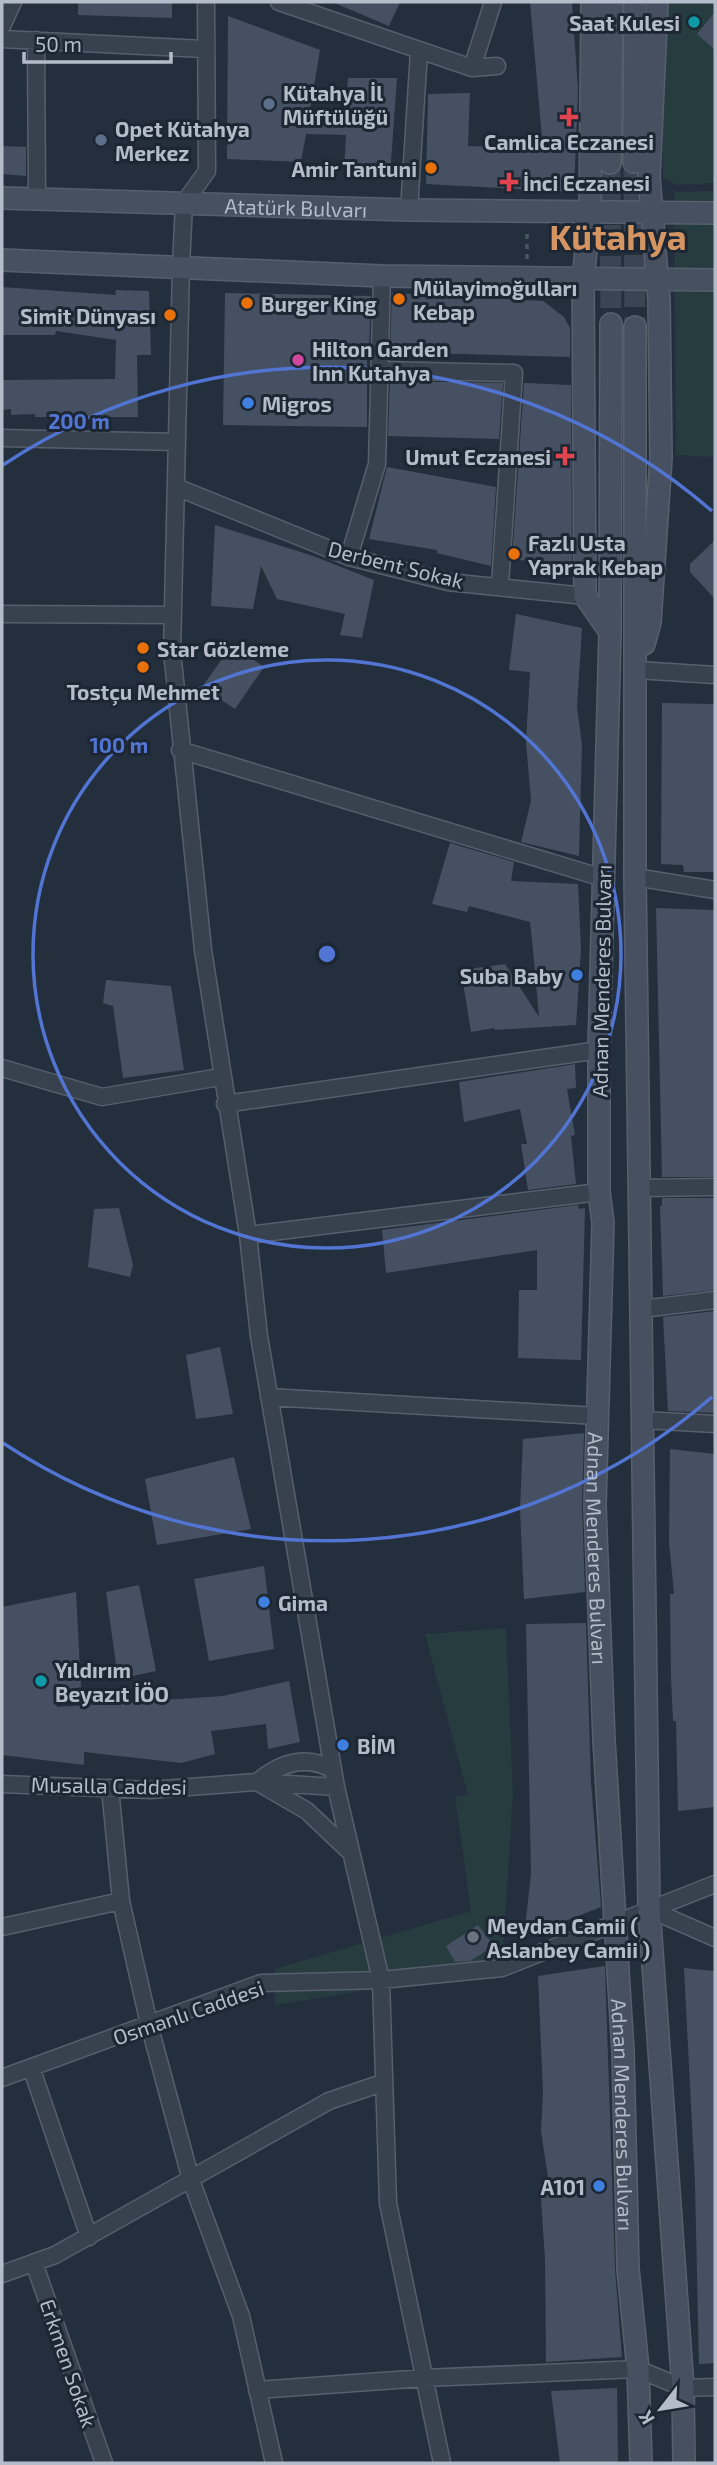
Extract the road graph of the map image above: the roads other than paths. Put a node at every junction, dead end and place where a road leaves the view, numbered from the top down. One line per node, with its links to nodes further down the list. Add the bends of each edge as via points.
1 (13, 2): 9 (street)
2 (206, 2): 12 (street)
3 (279, 2): 13 (street)
4 (492, 2): 15 (street)
5 (592, 2): 20 (main road)
6 (612, 2): 17 (main road)
7 (635, 2): 16 (main road)
8 (657, 2): 23 (main road)
9 (2, 26)
10 (2, 39): 11 (street)
11 (36, 40): 12 (street); 19 (street)
12 (204, 48): 21 (street, via 207,171)
13 (419, 51): 15 (street); 22 (street)
14 (497, 66): 15 (street)
15 (472, 68)
16 (634, 162)
17 (610, 163)
18 (2, 198): 19 (main road, Atatürk Bulvarı)
19 (37, 198): 21 (main road, Atatürk Bulvarı)
20 (590, 200): 22 (main road, Atatürk Bulvarı, via 527,210); 23 (main road, Atatürk Bulvarı); 28 (main road)
21 (184, 203): 22 (main road, Atatürk Bulvarı); 26 (street)
22 (408, 210)
23 (652, 211): 24 (main road, Atatürk Bulvarı); 30 (main road)
24 (715, 213)
25 (2, 260): 26 (main road)
26 (181, 266): 27 (main road); 35 (street)
27 (382, 276): 28 (main road); 33 (street)
28 (583, 280): 30 (main road); 39 (main road)
29 (715, 280): 30 (main road)
30 (659, 281): 43 (main road, via 661,458 650,622)
31 (611, 324): 42 (main road, Adnan Menderes Bulvarı)
32 (635, 327): 43 (main road)
33 (380, 370): 37 (street, via 377,464); 38 (street, via 514,373)
34 (2, 438): 35 (street)
35 (177, 442): 36 (street)
36 (176, 487): 37 (street, Derbent Sokak); 41 (street)
37 (349, 557): 38 (street, Derbent Sokak, via 448,582)
38 (500, 585): 39 (street, Derbent Sokak)
39 (585, 596): 42 (main road)
40 (2, 614): 41 (street)
41 (173, 615): 45 (street)
42 (610, 632): 47 (main road, Adnan Menderes Bulvarı)
43 (637, 670): 44 (street); 46 (main road, Adnan Menderes Bulvarı)
44 (715, 675)
45 (180, 750): 47 (street); 51 (street)
46 (635, 877): 48 (street); 54 (main road, Adnan Menderes Bulvarı)
47 (603, 878): 49 (main road, Adnan Menderes Bulvarı)
48 (715, 890)
49 (599, 1050): 52 (street); 55 (main road, Adnan Menderes Bulvarı)
50 (2, 1068): 51 (street, via 102,1097)
51 (220, 1077): 52 (street)
52 (225, 1104): 56 (street)
53 (715, 1187): 54 (street)
54 (640, 1188): 58 (main road, Adnan Menderes Bulvarı)
55 (599, 1192): 56 (street); 60 (main road, Adnan Menderes Bulvarı, via 603,1223)
56 (247, 1235): 59 (street)
57 (715, 1300): 58 (street)
58 (642, 1309): 61 (main road, Adnan Menderes Bulvarı)
59 (269, 1397): 60 (street); 63 (street)
60 (597, 1416): 72 (main road, Adnan Menderes Bulvarı, via 595,1506)
61 (643, 1420): 62 (street); 71 (main road, Adnan Menderes Bulvarı)
62 (715, 1424)
63 (333, 1770): 64 (street, via 314,1761 289,1763 272,1769); 66 (street)
64 (257, 1782): 66 (street, Musalla Caddesi); 67 (street, Musalla Caddesi, via 150,1790); 68 (street, via 307,1811)
65 (2, 1784): 67 (street, Musalla Caddesi)
66 (336, 1787): 68 (street)
67 (110, 1788): 70 (street)
68 (351, 1854): 75 (street)
69 (715, 1884): 71 (street, Osmanlı Caddesi)
70 (121, 1901): 73 (street); 76 (street)
71 (649, 1909): 72 (street, Osmanlı Caddesi); 74 (street); 87 (main road, Adnan Menderes Bulvarı)
72 (615, 1922): 75 (street, Osmanlı Caddesi, via 502,1968); 84 (main road, Adnan Menderes Bulvarı, via 628,2269)
73 (2, 1927)
74 (715, 1938)
75 (381, 1980): 76 (street, Osmanlı Caddesi, via 261,1983); 79 (street)
76 (149, 2024): 77 (street, Osmanlı Caddesi); 80 (street)
77 (31, 2067): 78 (street, Osmanlı Caddesi); 81 (street)
78 (2, 2078)
79 (382, 2083): 80 (street, via 329,2101); 85 (street, via 388,2203)
80 (191, 2180): 81 (street); 88 (street, via 240,2316)
81 (89, 2237): 82 (street)
82 (34, 2263): 83 (street); 89 (street, Erkmen Sokak)
83 (2, 2274)
84 (638, 2369): 85 (street); 87 (street); 92 (main road, Adnan Menderes Bulvarı)
85 (424, 2378): 88 (street); 91 (street)
86 (715, 2387): 87 (street)
87 (683, 2388): 93 (main road, Adnan Menderes Bulvarı)
88 (257, 2390): 90 (street)
89 (104, 2463)
90 (274, 2463)
91 (442, 2463)
92 (641, 2463)
93 (684, 2463)

